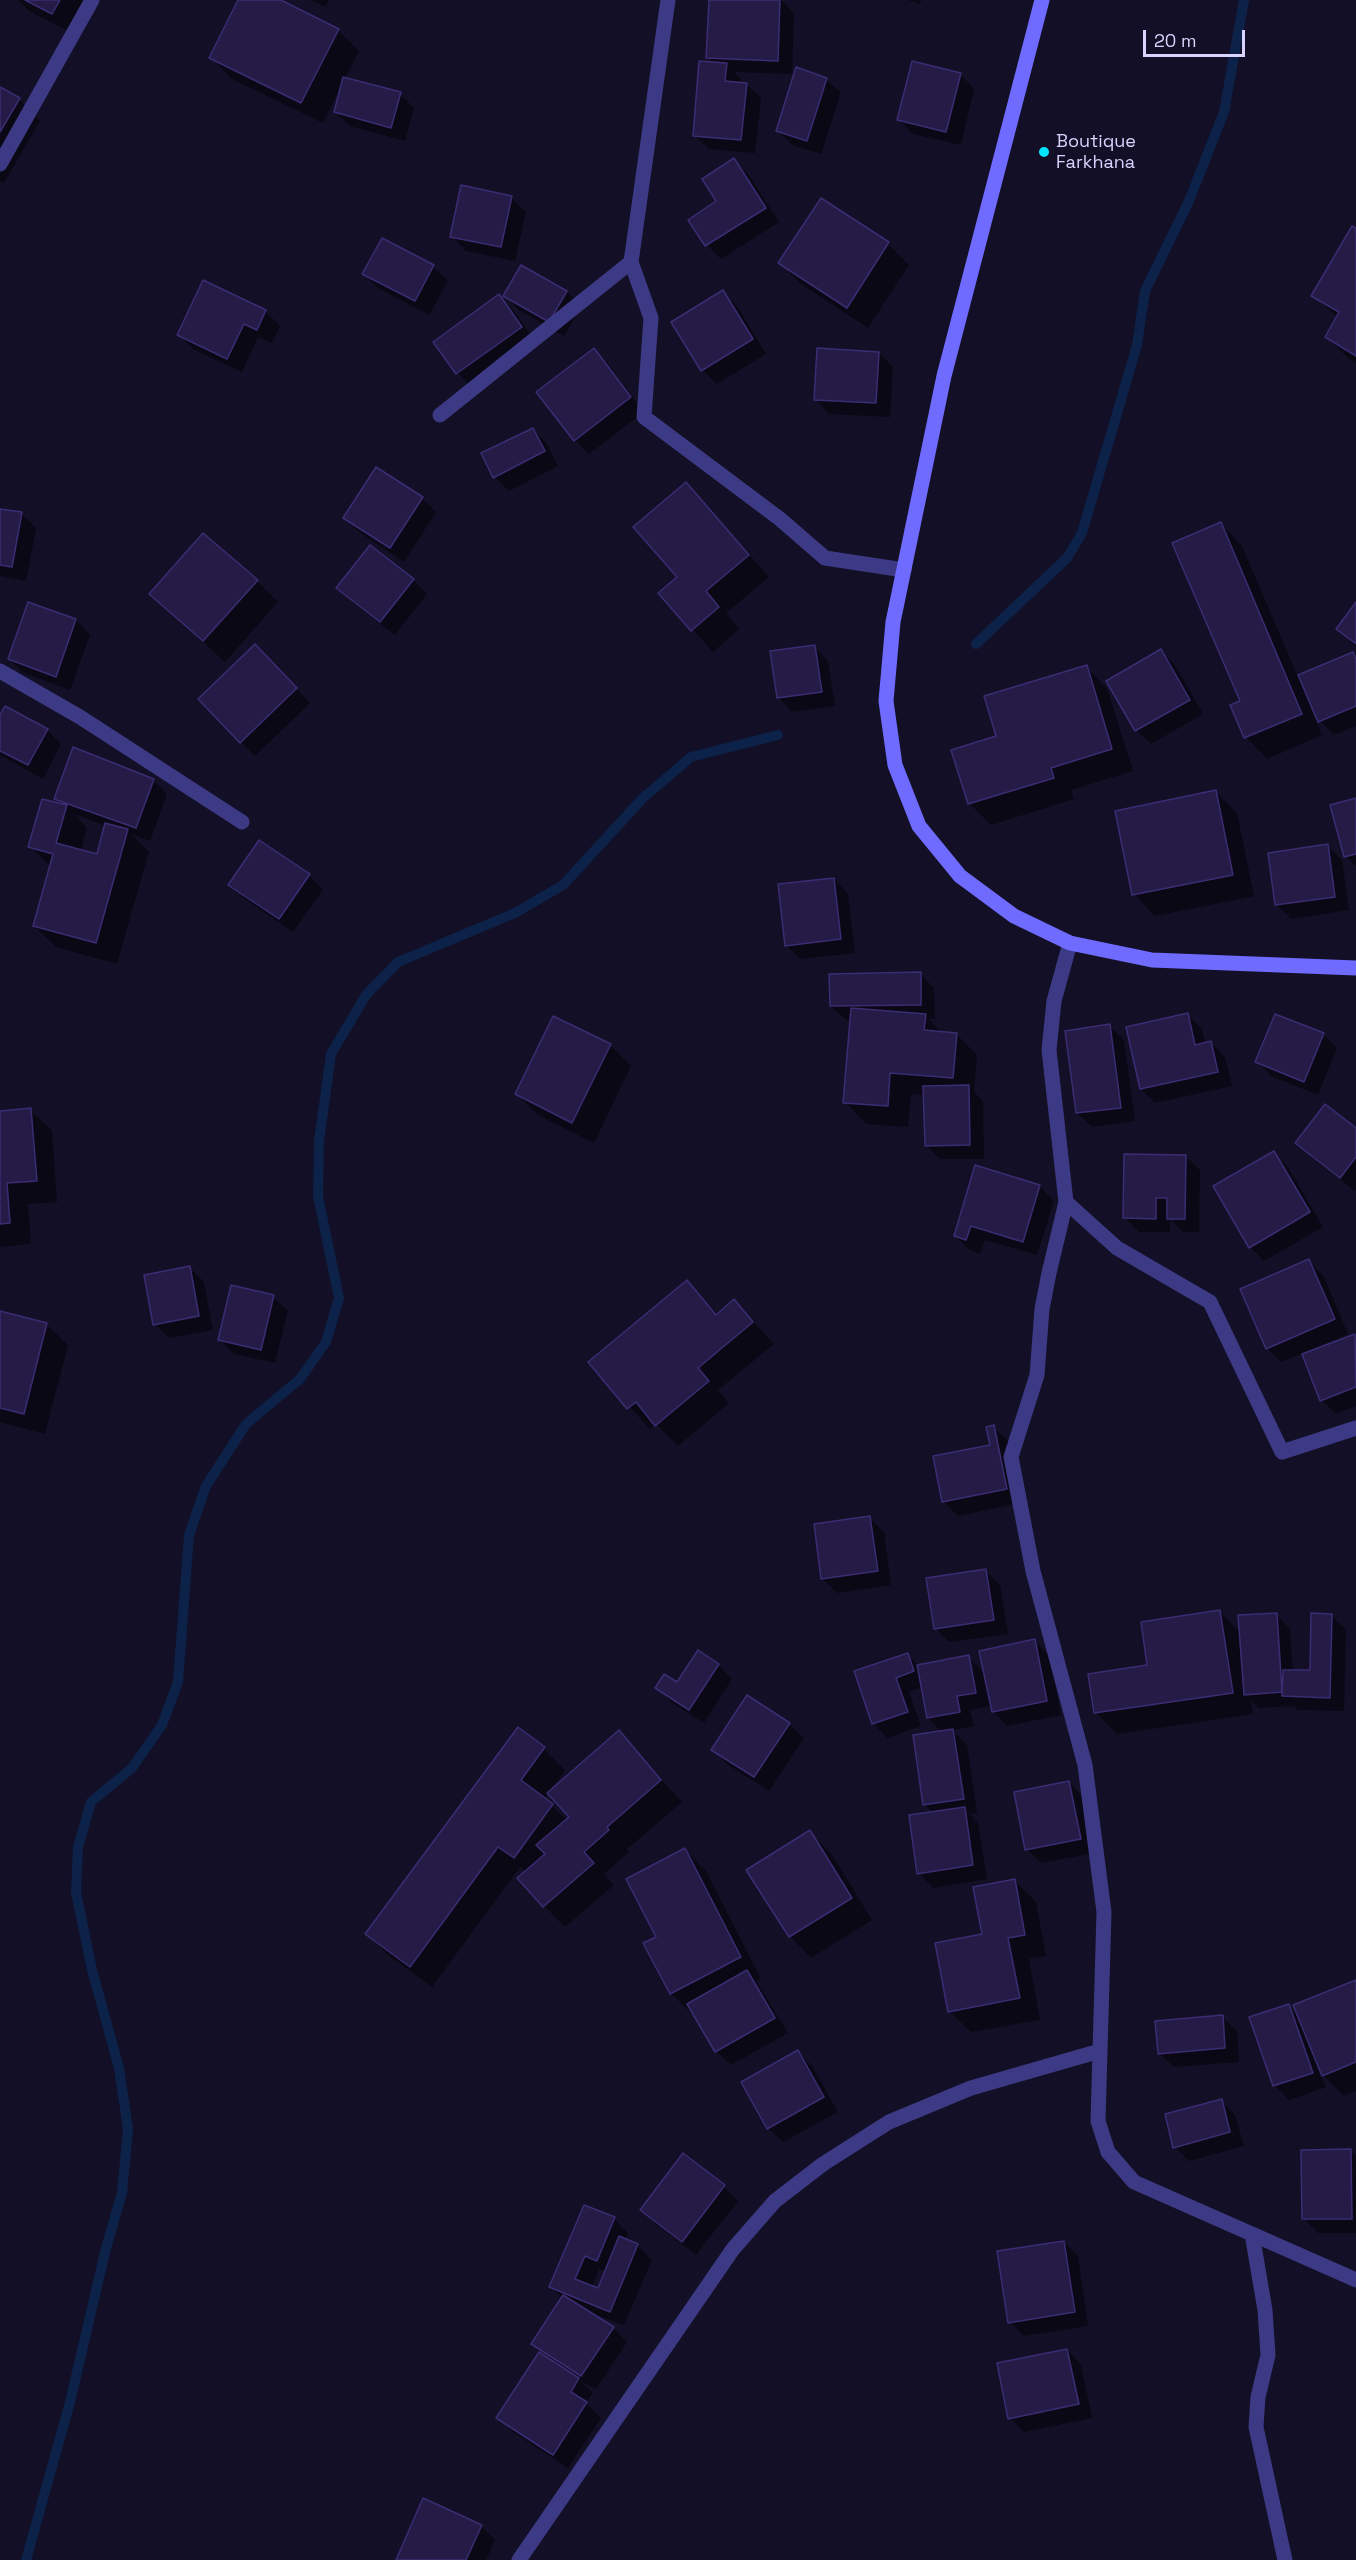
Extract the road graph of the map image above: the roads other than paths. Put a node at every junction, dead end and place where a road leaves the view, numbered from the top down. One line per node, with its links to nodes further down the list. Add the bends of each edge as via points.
1 (92, 0): 4 (street)
2 (668, 0): 5 (street)
3 (1042, 0): 7 (street, via 944,376)
4 (0, 164)
5 (631, 262): 6 (street); 7 (street, via 651,318 644,417 780,519 825,558)
6 (440, 416)
7 (904, 570): 10 (street, via 893,622 886,700 894,765 919,826 960,876 1014,916)
8 (0, 671): 9 (street, via 80,717)
9 (242, 822)
10 (1070, 943): 11 (street, via 1152,960); 12 (street, via 1054,1001 1049,1050)
11 (1356, 968)
12 (1066, 1202): 13 (street, via 1118,1248 1210,1302 1282,1452); 14 (street, via 1046,1291 1037,1375 1011,1457 1033,1571 1085,1765 1104,1912)
13 (1356, 1428)
14 (1100, 2051): 15 (street, via 1098,2121 1108,2152 1134,2182); 17 (street, via 971,2088 889,2122 823,2164 775,2201 733,2248)
15 (1252, 2234): 16 (street); 18 (street, via 1268,2355 1256,2427)
16 (1356, 2280)
17 (519, 2560)
18 (1285, 2560)

